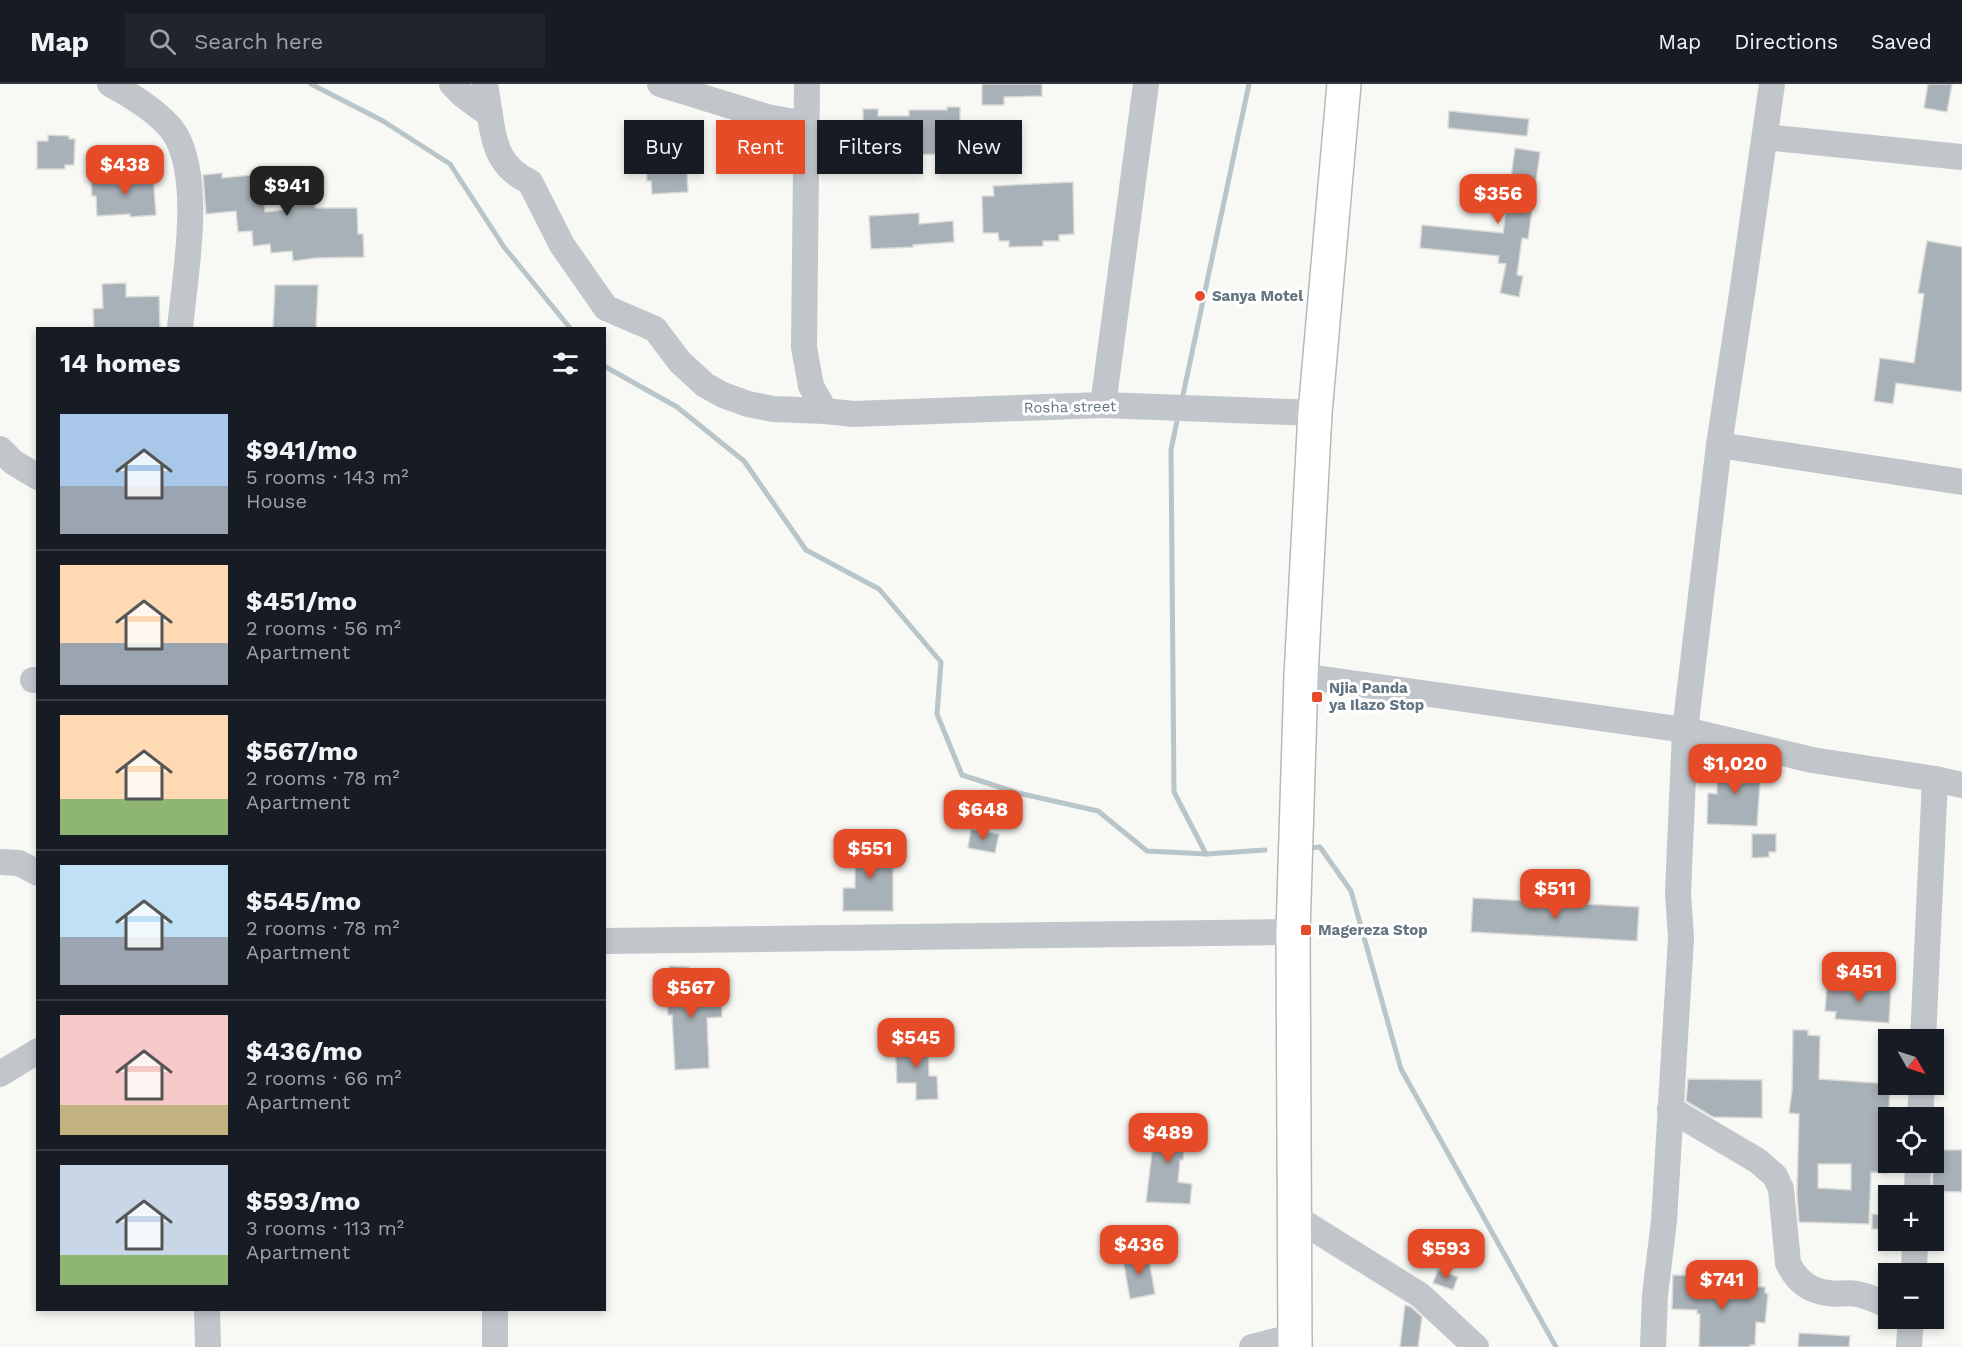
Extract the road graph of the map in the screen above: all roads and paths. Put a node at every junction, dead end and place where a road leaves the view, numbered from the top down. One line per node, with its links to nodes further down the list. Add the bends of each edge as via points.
1 (110, 84): 13 (street, via 165,123 175,134 183,155 191,206)
2 (452, 84): 9 (street)
3 (485, 84): 9 (street, Rosha street)
4 (660, 84): 10 (street, via 767,117)
5 (807, 84): 10 (street)
6 (1146, 84): 14 (street)
7 (1344, 84): 16 (highway)
8 (1772, 84): 11 (street)
9 (490, 115): 15 (street, Rosha street, via 502,160 520,178 530,182 562,245 606,308 655,329 680,362 713,390 764,408)
10 (806, 124): 15 (street, via 804,347 811,386)
11 (1765, 137): 12 (street); 17 (street)
12 (1962, 157)
13 (180, 327)
14 (1103, 405): 15 (street, Rosha street, via 853,414); 16 (street, Rosha street)
15 (825, 411)
16 (1315, 413): 21 (highway)
17 (1719, 445): 20 (street); 22 (street)
18 (4, 457): 19 (street)
19 (36, 476)
20 (1962, 482)
21 (1300, 676): 22 (street); 27 (highway)
22 (1685, 730): 23 (street, via 1812,760); 32 (street, via 1678,893 1681,938)
23 (1935, 779): 24 (street); 29 (street)
24 (1962, 785)
25 (0, 862): 26 (street, via 19,863)
26 (36, 872)
27 (1293, 932): 28 (street); 33 (highway)
28 (606, 941)
29 (1924, 1029)
30 (36, 1052): 31 (street)
31 (0, 1074)
32 (1670, 1109): 34 (street, via 1758,1161 1775,1176 1780,1189 1788,1263 1799,1280 1816,1291 1855,1294); 43 (street)
33 (1295, 1217): 38 (highway); 42 (street, via 1420,1295)
34 (1878, 1302)
35 (207, 1311): 39 (street)
36 (495, 1311): 40 (street)
37 (1910, 1329): 44 (street)
38 (1295, 1342): 41 (street)
39 (208, 1347)
40 (495, 1347)
41 (1252, 1347)
42 (1476, 1347)
43 (1653, 1347)
44 (1909, 1347)

